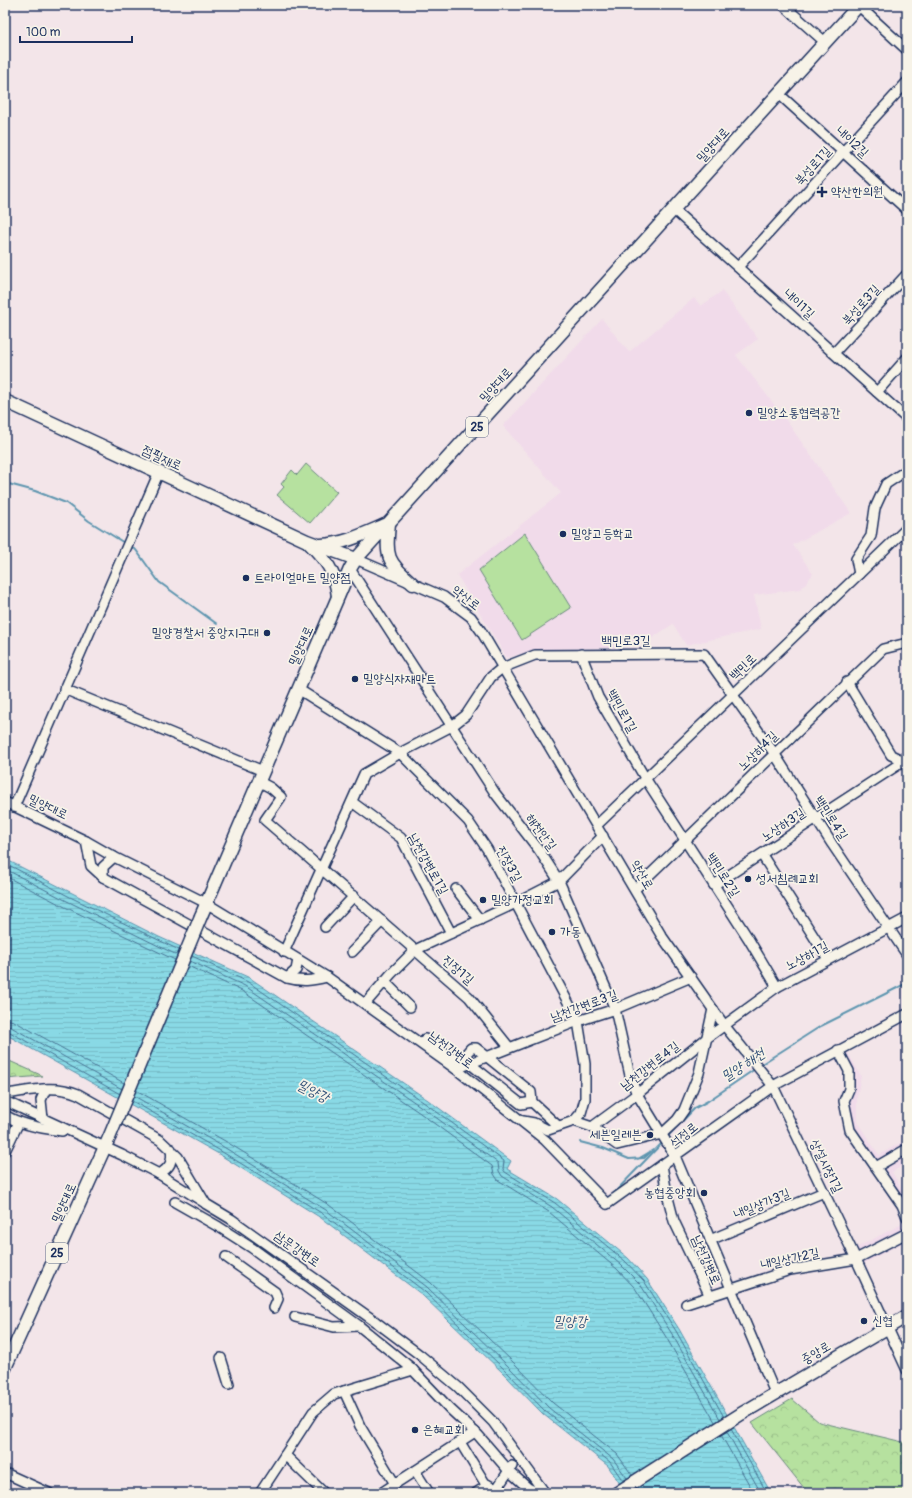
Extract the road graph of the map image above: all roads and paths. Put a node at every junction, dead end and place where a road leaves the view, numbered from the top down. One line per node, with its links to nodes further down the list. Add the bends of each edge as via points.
1 (783, 5): 3 (street)
2 (859, 5): 3 (main road, 밀양대로 / 25); 4 (street)
3 (825, 42): 6 (main road, 밀양대로 / 25)
4 (907, 50)
5 (907, 82): 7 (street, 북성로1길)
6 (779, 94): 7 (street, 내이2길); 8 (main road, 밀양대로 / 25)
7 (843, 152): 9 (street, 내이2길); 10 (street, 북성로1길)
8 (674, 210): 10 (street, 내이1길); 19 (main road, 밀양대로 / 25)
9 (907, 210)
10 (738, 267): 12 (street, 내이1길)
11 (907, 274): 12 (street, 북성로3길)
12 (834, 353): 14 (street, 내이1길)
13 (907, 358): 14 (street)
14 (877, 392): 16 (street, 내이1길)
15 (5, 401): 18 (main road, 점필재로)
16 (907, 419)
17 (907, 470): 23 (street, via 886,484 875,508 871,536 856,559)
18 (159, 472): 21 (main road, 점필재로); 30 (street)
19 (390, 523): 21 (main road, 점필재로, via 346,541 334,544); 22 (main road, 밀양대로 / 25); 24 (main road, 약산로, via 387,546 390,559 396,569)
20 (907, 528): 23 (street, 백민로)
21 (312, 543): 22 (main road, 점필재로); 25 (main road, 점필재로, via 332,571)
22 (353, 564): 24 (street, 약산로); 25 (main road, 밀양대로 / 25); 33 (street, 해천안길)
23 (859, 574): 32 (street, 백민로)
24 (413, 584): 28 (street, 약산로, via 444,597 471,617)
25 (338, 597): 31 (main road, 밀양대로 / 25)
26 (907, 643): 29 (street, 노상하4길, via 883,649)
27 (581, 654): 28 (street, 백민로3길, via 535,655); 32 (street, 백민로3길, via 704,654); 38 (street, 백민로1길, via 598,697)
28 (502, 668): 33 (street, via 491,677 466,715); 43 (street, 약산로)
29 (847, 682): 35 (street, 노상하4길); 36 (street, via 891,755)
30 (64, 689): 37 (street); 41 (street)
31 (298, 689): 34 (street, 진장3길); 37 (main road, 밀양대로 / 25)
32 (733, 694): 35 (street, 백민로4길); 38 (street, 백민로)
33 (452, 726): 34 (street); 51 (street, 해천안길, via 495,793 540,850)
34 (400, 753): 40 (street, via 364,774); 57 (street, 진장3길, via 468,821 487,849)
35 (774, 753): 42 (street, 백민로4길); 46 (street, 노상하4길)
36 (906, 761): 42 (street, 노상하3길)
37 (260, 776): 49 (street, 진장1길, via 281,797 265,820); 56 (main road, 밀양대로 / 25)
38 (645, 778): 43 (street, 백민로); 46 (street, 백민로2길)
39 (5, 802): 41 (street, 밀양대로)
40 (352, 802): 49 (street); 63 (street, 남천강변로1길, via 401,838)
41 (14, 807): 45 (street, 밀양대로)
42 (816, 818): 47 (street, 노상하3길); 62 (street, 백민로4길)
43 (597, 825): 44 (street, 약산로)
44 (603, 836): 51 (street); 54 (street, 약산로)
45 (86, 841): 48 (street, 밀양대로); 50 (street, via 90,866)
46 (686, 841): 52 (street, 백민로2길); 54 (street, 노상하4길)
47 (762, 855): 52 (street, 노상하3길); 69 (street)
48 (114, 857): 50 (street, via 103,867); 56 (street, 밀양대로)
49 (322, 868): 55 (street, 진장1길); 65 (street)
50 (103, 877): 72 (street)
51 (558, 881): 57 (street); 78 (street, 해천안길)
52 (714, 885): 74 (street, 백민로2길)
53 (456, 889): 59 (street)
54 (635, 889): 71 (street, 약산로, via 661,935)
55 (354, 896): 60 (street, 진장1길); 61 (street)
56 (206, 903): 65 (street, 남천강변로); 105 (main road, 밀양대로 / 25, bridge)
57 (516, 903): 59 (street); 80 (street, 진장3길)
58 (907, 918): 62 (street, 노상하1길)
59 (480, 920): 63 (street)
60 (382, 921): 64 (street, 진장1길); 66 (street)
61 (326, 927)
62 (888, 927): 67 (street, 백민로4길); 69 (street, 노상하1길)
63 (451, 933): 64 (street)
64 (415, 950): 73 (street); 84 (street, 진장1길, via 469,997)
65 (284, 952): 68 (street, 남천강변로)
66 (352, 952)
67 (907, 955)
68 (298, 960): 70 (street, 남천강변로); 72 (street, via 296,970)
69 (828, 960): 74 (street, 노상하1길)
70 (327, 977): 72 (street, via 311,981); 75 (street, 남천강변로)
71 (691, 977): 77 (street, 약산로); 78 (street, 남천강변로3길)
72 (287, 978)
73 (384, 981): 75 (street); 76 (street)
74 (776, 987): 81 (street, 노상하1길)
75 (365, 1004): 88 (street, 남천강변로)
76 (410, 1007)
77 (713, 1008): 81 (street, 약산로); 83 (street)
78 (616, 1009): 80 (street, 남천강변로3길); 92 (street, 해천안길, via 631,1080)
79 (907, 1014): 85 (street, 석정로)
80 (578, 1021): 84 (street, 남천강변로3길); 98 (street, 진장3길, via 585,1064 585,1099 581,1113)
81 (724, 1025): 83 (street, 남천강변로4길); 89 (street, 약산로)
82 (425, 1038): 86 (street, via 460,1061 471,1048 476,1048)
83 (707, 1038): 92 (street, 남천강변로4길); 104 (street, via 699,1073 684,1110)
84 (509, 1047): 86 (street, 남천강변로3길)
85 (838, 1050): 89 (street, 석정로); 112 (street, via 848,1072 849,1089 844,1101 850,1130)
86 (486, 1056): 87 (street, 남천강변로3길); 94 (street, via 531,1092)
87 (468, 1063): 88 (street, 남천강변로3길); 94 (street, via 521,1104)
88 (456, 1069): 97 (street, 남천강변로)
89 (773, 1086): 110 (street, 석정로); 114 (street, 상설시장1길)
90 (46, 1089): 91 (street, 삼문강변로); 96 (street, via 40,1100); 107 (street, 삼문강변로, via 61,1089 78,1094 160,1140)
91 (5, 1094)
92 (637, 1094): 101 (street, 남천강변로4길); 104 (street, 해천안길)
93 (5, 1100): 96 (street)
94 (532, 1102): 100 (street)
95 (5, 1115): 99 (street)
96 (43, 1119): 103 (street)
97 (520, 1120): 102 (street); 109 (street, 남천강변로)
98 (574, 1121): 100 (street); 101 (street)
99 (19, 1122): 103 (street, via 52,1130); 108 (street)
100 (558, 1126): 102 (street)
101 (592, 1127): 104 (street, via 617,1145)
102 (548, 1130): 109 (street)
103 (70, 1131): 105 (street)
104 (662, 1134): 110 (street, 해천안길)
105 (106, 1143): 113 (street); 131 (main road, 밀양대로 / 25)
106 (907, 1149): 112 (street)
107 (171, 1150): 113 (street, via 170,1167); 116 (street, 삼문강변로)
108 (5, 1151)
109 (559, 1155): 111 (street, 남천강변로, via 607,1204)
110 (675, 1156): 111 (street, 남천강변로); 119 (street, 석정로)
111 (662, 1165): 123 (street, 남천강변로, via 674,1221 708,1292)
112 (876, 1167): 117 (street, via 902,1205)
113 (159, 1174): 116 (street)
114 (824, 1192): 119 (street, 내일상가3길); 121 (street, 상설시장1길)
115 (175, 1202): 128 (street, via 252,1248)
116 (206, 1204): 145 (street, 삼문강변로, via 232,1219 322,1282 458,1388 493,1422)
117 (907, 1217)
118 (907, 1233): 121 (street)
119 (710, 1240): 122 (street, 석정로)
120 (226, 1257): 125 (street, via 275,1292 278,1299)
121 (856, 1259): 122 (street, 내일상가2길, via 790,1270); 129 (street, 상설시장1길)
122 (731, 1289): 123 (street, 남천강변로); 136 (street, 석정로)
123 (708, 1297): 124 (street, 남천강변로)
124 (686, 1304)
125 (274, 1308)
126 (907, 1316): 129 (main road, 중앙로)
127 (294, 1317): 128 (street, via 334,1327)
128 (359, 1326): 132 (street)
129 (888, 1327): 133 (street, 상설시장1길); 136 (main road, 중앙로)
130 (221, 1358): 134 (street)
131 (5, 1368)
132 (412, 1370): 135 (street); 137 (street)
133 (907, 1370)
134 (229, 1384)
135 (344, 1391): 139 (street, via 334,1394 313,1412); 143 (street, via 360,1426)
136 (775, 1393): 152 (main road, 중앙로)
137 (475, 1432): 138 (street); 140 (street)
138 (460, 1442): 141 (street); 144 (street, via 474,1467)
139 (285, 1454): 147 (street); 148 (street)
140 (510, 1468): 144 (street); 145 (street, via 528,1488 534,1491)
141 (416, 1471): 143 (street); 150 (street)
142 (5, 1473): 146 (street)
143 (395, 1484): 149 (street)
144 (493, 1489): 151 (street)
145 (543, 1490)
146 (43, 1492)
147 (260, 1493)
148 (324, 1493)
149 (382, 1493)
150 (430, 1493)
151 (476, 1493)
152 (617, 1493)

